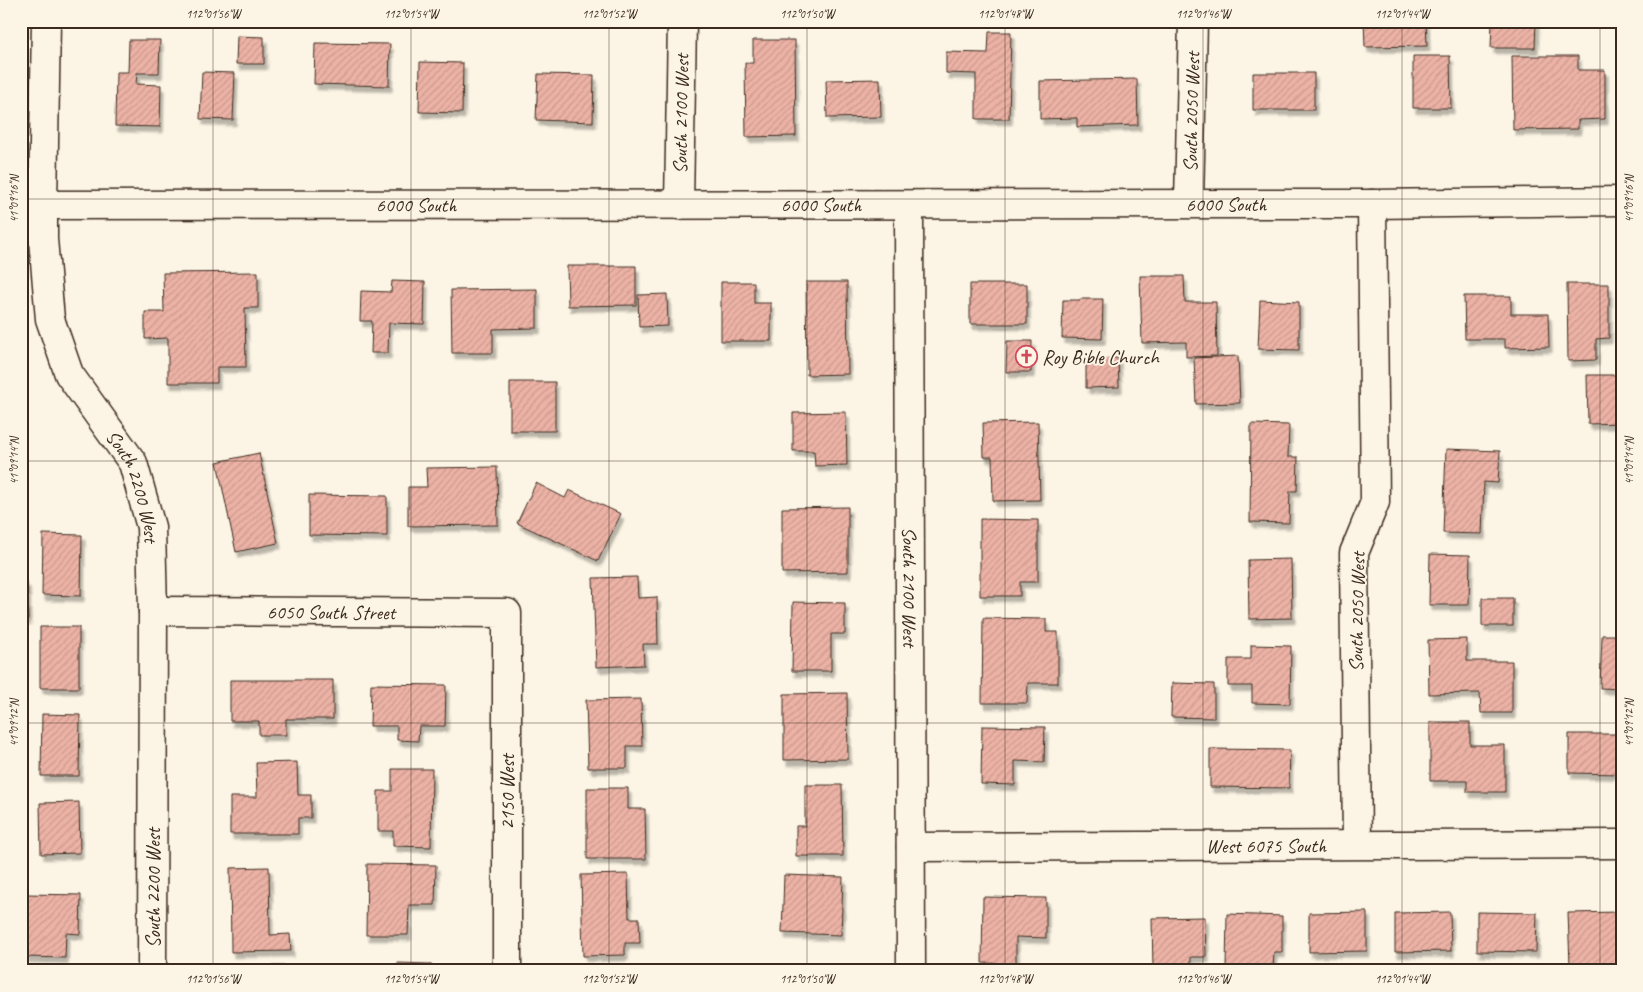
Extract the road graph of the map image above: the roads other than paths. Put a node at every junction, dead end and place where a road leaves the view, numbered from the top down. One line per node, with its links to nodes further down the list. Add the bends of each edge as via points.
1 (46, 21): 7 (street, South 2200 West)
2 (682, 21): 8 (street, South 2100 West)
3 (1193, 21): 5 (street, South 2050 West)
4 (1622, 201): 6 (street, 6000 South)
5 (1189, 203): 6 (street, 6000 South); 9 (street, 6000 South)
6 (1372, 204): 12 (street, South 2050 West, via 1376,502 1354,553)
7 (32, 205): 8 (street, 6000 South); 10 (street, South 2200 West, via 43,239 50,319 69,374 133,463 151,527)
8 (679, 205): 9 (street, 6000 South)
9 (909, 205): 14 (street, South 2100 West)
10 (153, 611): 11 (street, 6050 South Street); 15 (street, South 2200 West)
11 (507, 613): 16 (street, 2150 West)
12 (1357, 844): 13 (street, West 6075 South); 14 (street, West 6075 South)
13 (1622, 844)
14 (911, 847): 17 (street, South 2100 West)
15 (152, 971)
16 (506, 971)
17 (911, 971)

